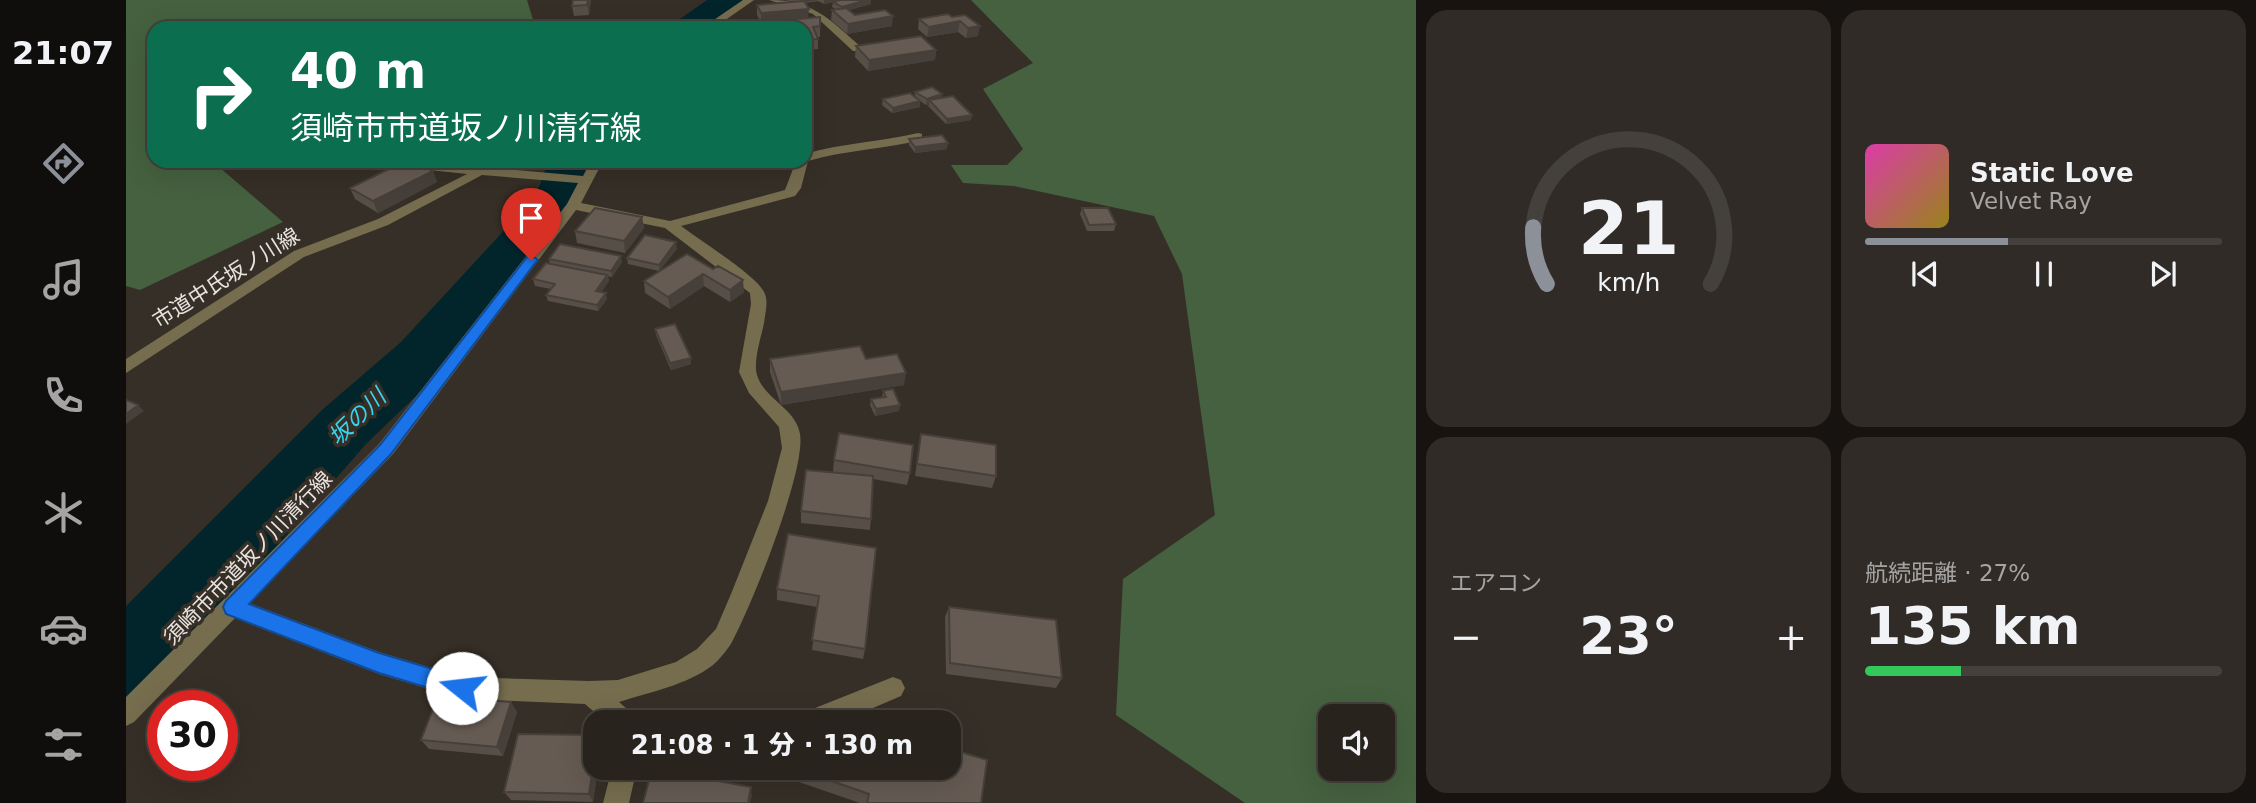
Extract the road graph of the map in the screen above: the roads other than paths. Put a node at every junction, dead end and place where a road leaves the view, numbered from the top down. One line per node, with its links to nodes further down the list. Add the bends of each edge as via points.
1 (749, 0): 3 (street)
2 (774, 0): 4 (street, via 816,12 857,49)
3 (718, 21)
4 (886, 48)
5 (918, 137): 6 (street)
6 (812, 156)
7 (457, 168): 10 (street)
8 (592, 168): 11 (street, 須崎市市道坂ノ川清行線)
9 (800, 168): 13 (street, via 790,192)
10 (479, 170): 11 (street); 14 (street, 市道中氏坂ノ川線, via 383,222 299,254)
11 (584, 180): 12 (street, 須崎市市道坂ノ川清行線)
12 (573, 205): 13 (street); 15 (street, 須崎市市道坂ノ川清行線, via 386,449)
13 (670, 225): 17 (street, via 757,292 747,372 750,383 791,430 793,443 765,533 724,636 705,657 681,671 618,691)
14 (126, 367)
15 (233, 607): 17 (street, via 379,663 462,688); 20 (street, 須崎市市道坂ノ川清行線)
16 (893, 688): 19 (street)
17 (589, 693): 18 (street)
18 (610, 710)
19 (840, 710)
20 (126, 714)
21 (622, 780): 22 (street)
22 (617, 803)

